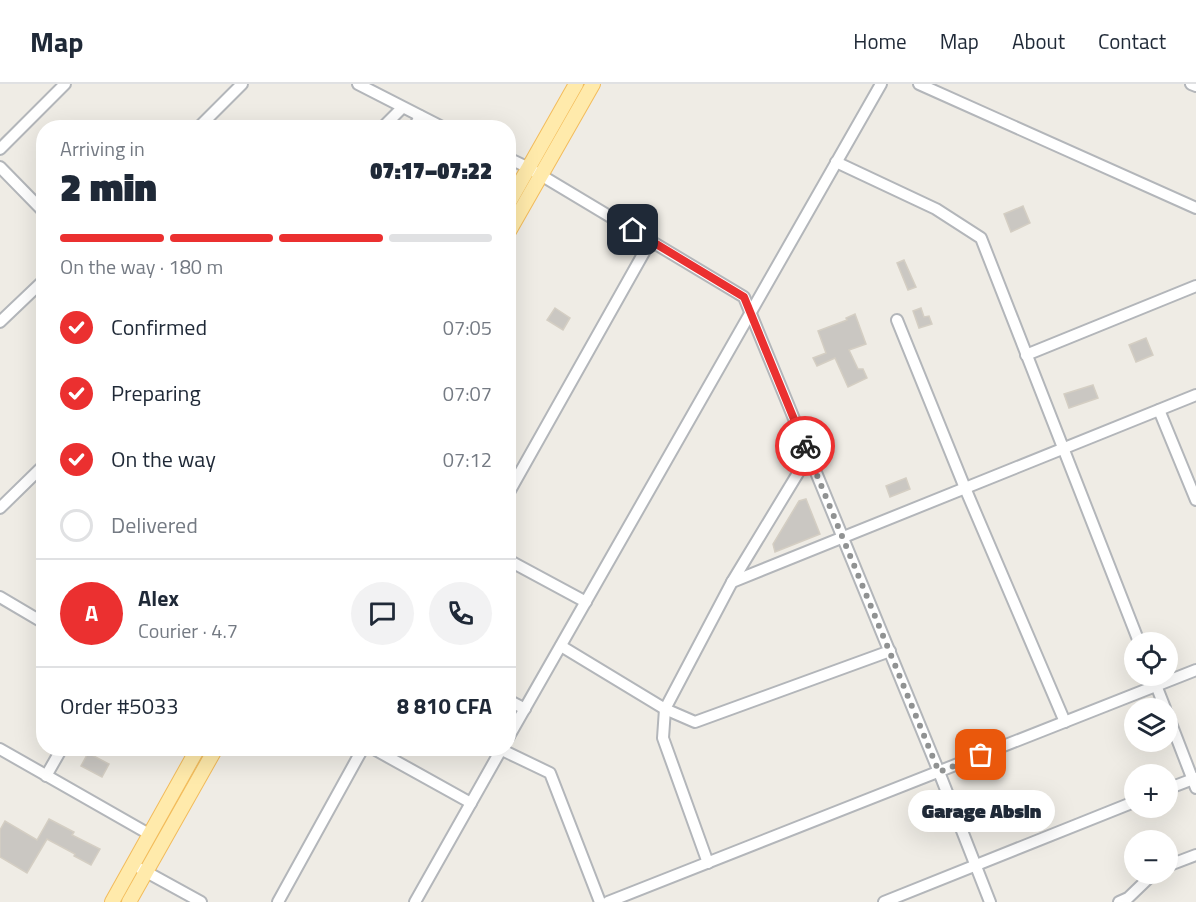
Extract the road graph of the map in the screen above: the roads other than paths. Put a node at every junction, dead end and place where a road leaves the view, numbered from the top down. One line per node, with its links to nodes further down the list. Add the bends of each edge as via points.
1 (65, 84): 16 (street)
2 (242, 84): 12 (street)
3 (358, 84): 10 (street)
4 (576, 84): 20 (main road)
5 (593, 84): 21 (main road)
6 (881, 84): 18 (street)
7 (919, 84): 24 (street)
8 (1191, 84): 9 (street)
9 (1196, 86)
10 (402, 108): 11 (street); 13 (street)
11 (420, 116): 14 (street); 15 (street)
12 (206, 120)
13 (390, 120)
14 (418, 120)
15 (428, 120)
16 (0, 149)
17 (516, 162): 20 (street)
18 (836, 162): 29 (street); 32 (street, via 936,208 981,238)
19 (0, 167): 23 (street)
20 (529, 168): 21 (street); 22 (main road)
21 (541, 176): 25 (main road); 26 (street)
22 (516, 190)
23 (36, 204)
24 (1196, 208)
25 (516, 219)
26 (651, 240): 29 (street, via 744,297); 38 (street)
27 (1196, 286): 32 (street)
28 (36, 288): 31 (street)
29 (750, 313): 36 (street); 46 (street)
30 (897, 320): 39 (street)
31 (0, 322)
32 (1026, 355): 35 (street)
33 (1196, 395): 34 (street)
34 (1159, 410): 35 (street); 40 (street)
35 (1062, 449): 39 (street); 48 (street)
36 (809, 455): 42 (street); 44 (street)
37 (36, 480): 41 (street)
38 (516, 480)
39 (965, 488): 42 (street); 57 (street)
40 (1196, 500)
41 (0, 508)
42 (843, 537): 44 (street); 50 (street)
43 (516, 564): 46 (street)
44 (732, 582): 56 (street)
45 (0, 597): 47 (street)
46 (586, 602): 49 (street)
47 (36, 618)
48 (1135, 632)
49 (561, 646): 55 (street); 56 (street)
50 (890, 651): 56 (street, via 695,722); 68 (street)
51 (1196, 670): 52 (street)
52 (1157, 687): 53 (street); 57 (street)
53 (1161, 698)
54 (516, 704): 55 (street)
55 (525, 709): 58 (street)
56 (665, 709): 77 (street, via 663,738)
57 (1065, 722): 68 (street)
58 (516, 724)
59 (1178, 740): 70 (street)
60 (0, 749): 69 (street)
61 (57, 756): 69 (street)
62 (193, 756): 74 (main road)
63 (212, 756): 80 (main road)
64 (359, 756): 86 (street)
65 (386, 756): 72 (street)
66 (498, 756): 72 (street)
67 (516, 756): 88 (street, via 550,773)
68 (939, 772): 77 (street); 79 (street)
69 (46, 776): 74 (street)
70 (1195, 782): 71 (street)
71 (1178, 786)
72 (471, 803): 87 (street)
73 (1124, 806): 79 (street)
74 (149, 834): 78 (main road)
75 (1196, 855): 76 (street)
76 (1178, 862)
77 (708, 863): 89 (street)
78 (133, 865): 80 (street); 83 (main road)
79 (976, 865): 90 (street); 91 (street)
80 (147, 872): 84 (main road); 85 (street)
81 (1143, 884): 82 (street)
82 (1125, 901)
83 (112, 902)
84 (129, 902)
85 (201, 902)
86 (278, 902)
87 (415, 902)
88 (600, 902)
89 (608, 902)
90 (884, 902)
91 (990, 902)

